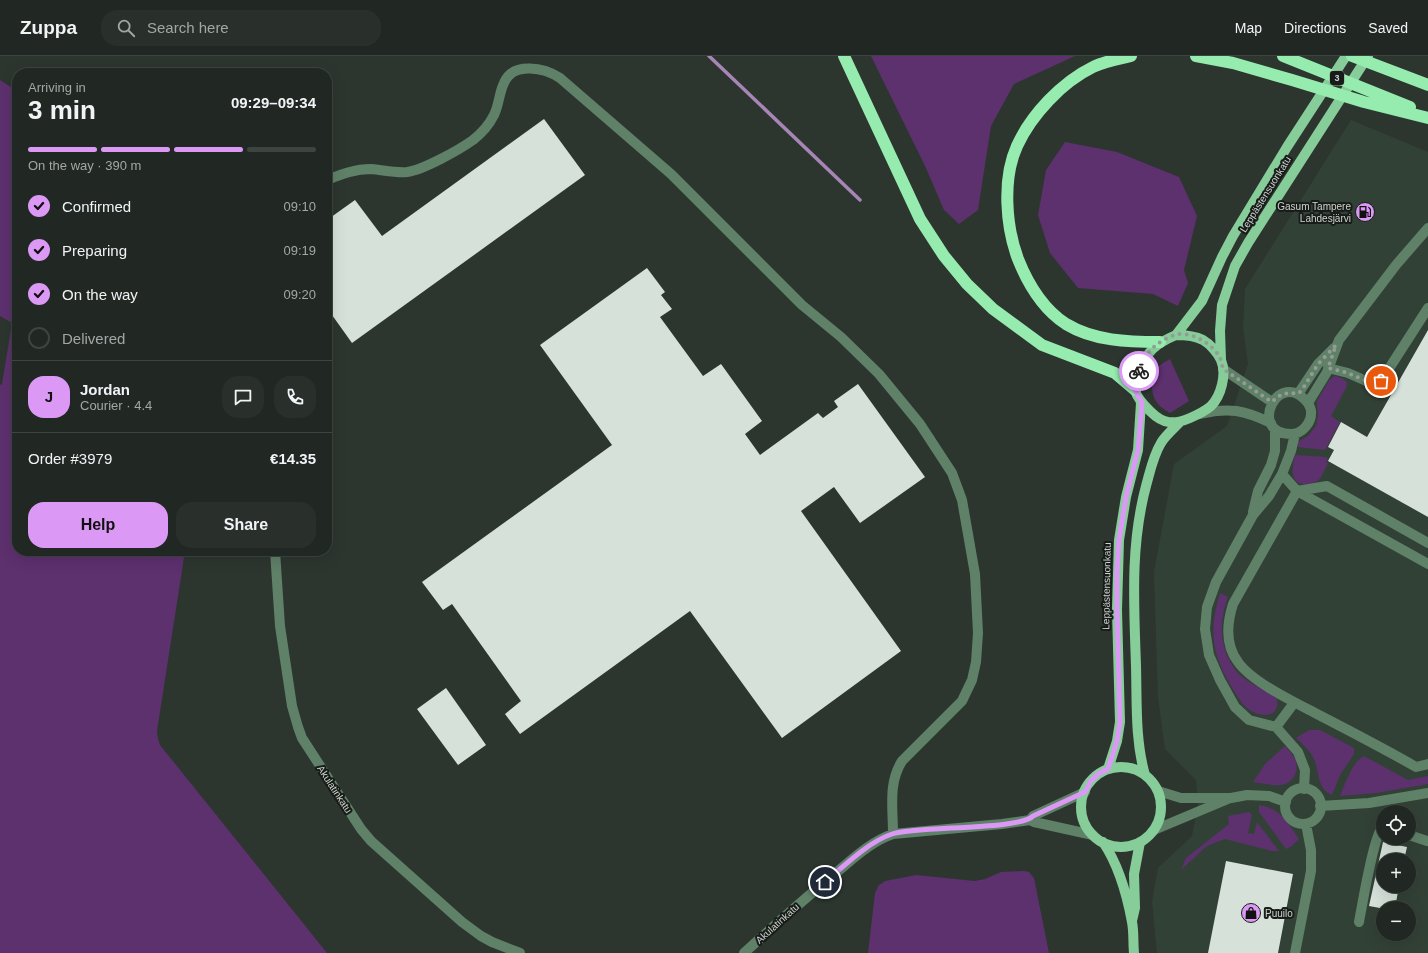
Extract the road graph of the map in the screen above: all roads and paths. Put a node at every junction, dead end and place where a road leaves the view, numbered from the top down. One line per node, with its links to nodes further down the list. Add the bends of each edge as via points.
1 (844, 56): 19 (highway, via 920,219 944,256 967,284 993,309 1042,345 1115,373)
2 (1131, 56): 15 (highway, via 1094,66 1076,77 1057,92 1028,127 1017,147 1011,166 1007,207 1009,228 1014,248 1039,299 1066,323 1079,330 1110,339)
3 (1196, 56): 10 (highway, via 1233,63)
4 (1283, 56): 9 (highway, 3)
5 (1346, 56): 14 (main road, Leppästensuonkatu, via 1233,236 1202,301)
6 (1352, 56): 8 (highway)
7 (1368, 56): 17 (main road, Leppästensuonkatu, via 1235,266 1222,305)
8 (1428, 85)
9 (1428, 114)
10 (1428, 118)
11 (332, 178): 51 (street, via 361,169 407,172 426,166 472,141 484,131 496,113 504,83 512,73 525,69 544,70 560,78 671,174 802,305 841,337 879,374 920,424 958,486 975,574 978,633 976,662 966,694 896,770 892,789)
12 (1428, 228): 16 (street)
13 (1428, 308): 18 (street, via 1381,381 1373,384)
14 (1176, 335): 15 (main road); 17 (main road, via 1202,340 1211,346)
15 (1160, 342): 19 (main road, via 1149,351 1142,363)
16 (1336, 345): 18 (street); 20 (street, via 1318,364)
17 (1222, 364): 21 (street); 24 (main road, via 1223,380 1218,394 1212,405)
18 (1328, 368): 23 (street)
19 (1135, 390): 22 (main road)
20 (1298, 394): 21 (street, via 1288,392 1279,395); 23 (street)
21 (1272, 402): 26 (street, via 1269,416)
22 (1142, 403): 25 (main road, via 1155,416 1166,422); 39 (main road, Leppästensuonkatu, via 1138,450 1126,497 1119,540 1117,610 1120,722)
23 (1308, 403): 27 (street, via 1311,412 1310,422 1304,430)
24 (1200, 414): 25 (main road); 26 (street, via 1214,410 1242,411)
25 (1179, 423): 40 (main road, via 1162,442 1155,456 1141,504 1135,549 1133,585 1138,730 1140,757)
26 (1273, 426): 27 (street, via 1284,434); 30 (street, via 1275,451 1258,491)
27 (1295, 434): 28 (street)
28 (1282, 474): 29 (street); 30 (street, via 1269,496)
29 (1297, 491): 31 (street, via 1327,486); 33 (street); 36 (street, via 1233,604 1228,627 1232,651 1247,673)
30 (1252, 515): 37 (street, via 1216,582 1207,607 1205,629 1209,655 1235,707 1249,720)
31 (1417, 537): 32 (street); 33 (street)
32 (1428, 543)
33 (1408, 553): 35 (street)
34 (275, 556): 60 (street, Akulatinkatu, via 280,626 292,706 302,738 371,841 462,922 492,942)
35 (1428, 564)
36 (1294, 703): 37 (street); 38 (street, via 1416,767)
37 (1276, 727): 41 (street, via 1298,752 1305,770)
38 (1428, 764)
39 (1108, 769): 40 (main road, via 1127,767); 43 (main road, via 1098,774)
40 (1145, 774): 42 (main road)
41 (1304, 788): 46 (street, via 1291,793); 47 (street, via 1317,796)
42 (1158, 791): 45 (street, via 1181,798); 50 (main road, via 1161,811)
43 (1085, 792): 48 (street, Akulatinkatu, via 1033,816); 52 (main road, via 1082,814)
44 (1428, 794): 47 (street, via 1369,803)
45 (1231, 798): 46 (street, via 1247,795 1269,796); 50 (street)
46 (1286, 802): 49 (street, via 1285,811 1288,817 1299,824)
47 (1320, 806): 49 (street, via 1318,816)
48 (1030, 820): 51 (street, Akulatinkatu); 52 (street, Akulatinkatu)
49 (1306, 824): 63 (street, via 1311,850 1311,871)
50 (1154, 830): 57 (main road)
51 (893, 834): 61 (street, Akulatinkatu, via 867,847)
52 (1093, 835): 56 (main road)
53 (1416, 838): 55 (street)
54 (1376, 840): 58 (street)
55 (1427, 841)
56 (1103, 842): 57 (main road, via 1121,847); 59 (main road, via 1118,873)
57 (1140, 842): 59 (main road, via 1134,874 1135,908)
58 (1359, 922)
59 (1132, 923): 62 (main road)
60 (520, 953)
61 (744, 953)
62 (1134, 953)
63 (1295, 953)

